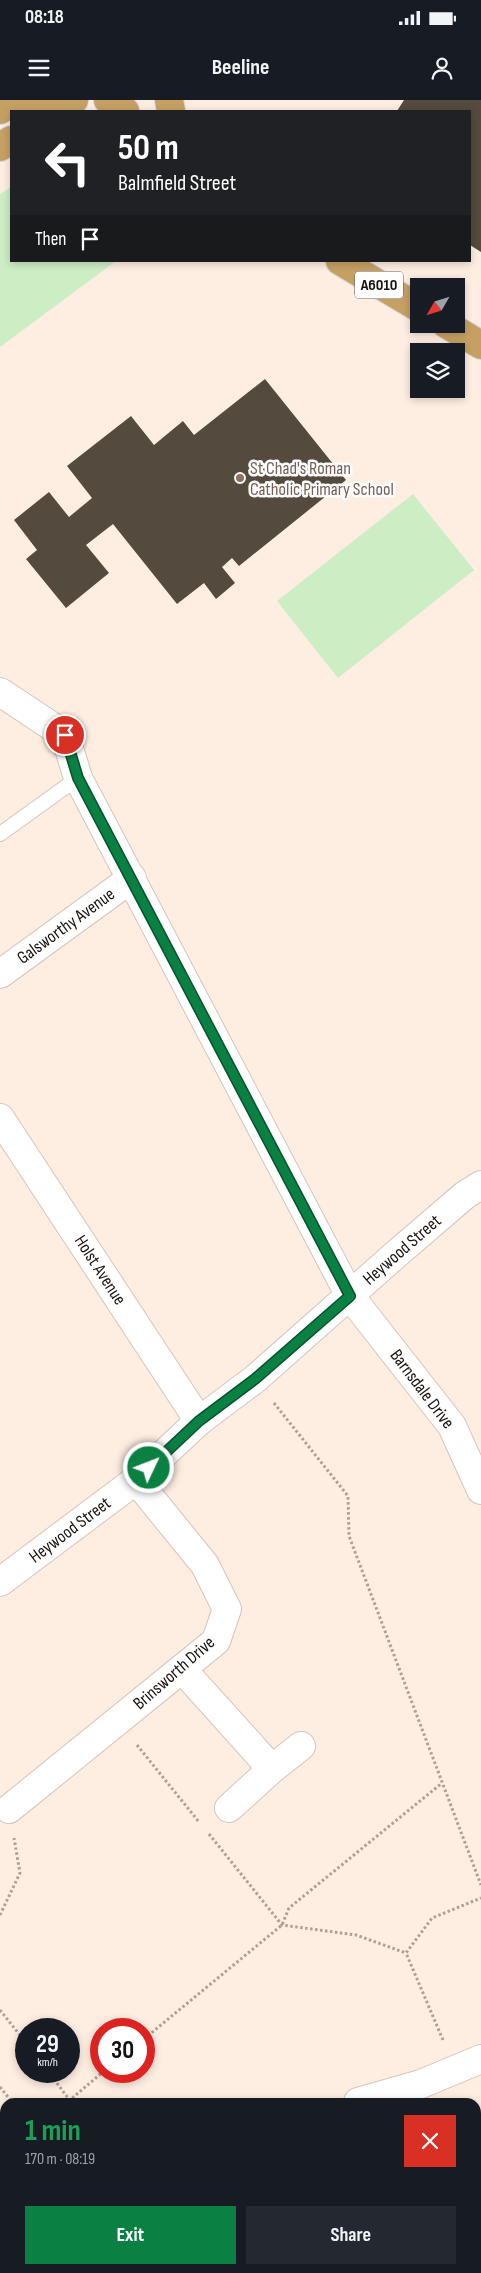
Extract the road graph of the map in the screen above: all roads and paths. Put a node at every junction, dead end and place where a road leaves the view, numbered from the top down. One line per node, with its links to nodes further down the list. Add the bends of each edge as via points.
1 (15, 100): 5 (highway)
2 (32, 100): 6 (highway)
3 (74, 100): 7 (highway)
4 (108, 100): 8 (highway)
5 (0, 110)
6 (47, 110)
7 (58, 110)
8 (123, 110)
9 (342, 262): 10 (highway, A6010)
10 (410, 303)
11 (461, 333): 12 (highway)
12 (481, 345)
13 (0, 692): 14 (street, Barnsdale Drive, via 65,735)
14 (78, 778): 15 (lane); 16 (street, Barnsdale Drive)
15 (0, 834)
16 (132, 878): 17 (street, Galsworthy Avenue); 20 (street, Barnsdale Drive)
17 (0, 974)
18 (0, 1118): 22 (street, Holst Avenue)
19 (481, 1185): 20 (street, Heywood Street, via 465,1195)
20 (350, 1296): 21 (street, Heywood Street); 24 (street, Barnsdale Drive, via 452,1426)
21 (255, 1379): 22 (street, Heywood Street); 29 (path, via 348,1496 349,1536)
22 (199, 1421): 23 (street, Heywood Street)
23 (136, 1480): 25 (street, Heywood Street); 26 (street, Brinsworth Drive, via 206,1565 227,1609 216,1641)
24 (481, 1490)
25 (3, 1574)
26 (182, 1669): 28 (street); 31 (street, Brinsworth Drive)
27 (301, 1746): 28 (street)
28 (272, 1769): 30 (street)
29 (442, 1783): 32 (path); 35 (path, via 289,1908)
30 (229, 1808)
31 (9, 1809): 34 (path, via 20,1872)
32 (481, 1885)
33 (481, 1898): 36 (path, via 432,1918)
34 (0, 1915)
35 (282, 1925): 36 (path, via 356,1935); 39 (path)
36 (406, 1953): 41 (path)
37 (0, 2010): 38 (path)
38 (15, 2030)
39 (155, 2030)
40 (481, 2059): 41 (street)
41 (455, 2070): 45 (street)
42 (57, 2083): 47 (path)
43 (90, 2083): 48 (path)
44 (0, 2088): 46 (path)
45 (424, 2093): 49 (street)
46 (9, 2098)
47 (68, 2098)
48 (73, 2098)
49 (387, 2098)

